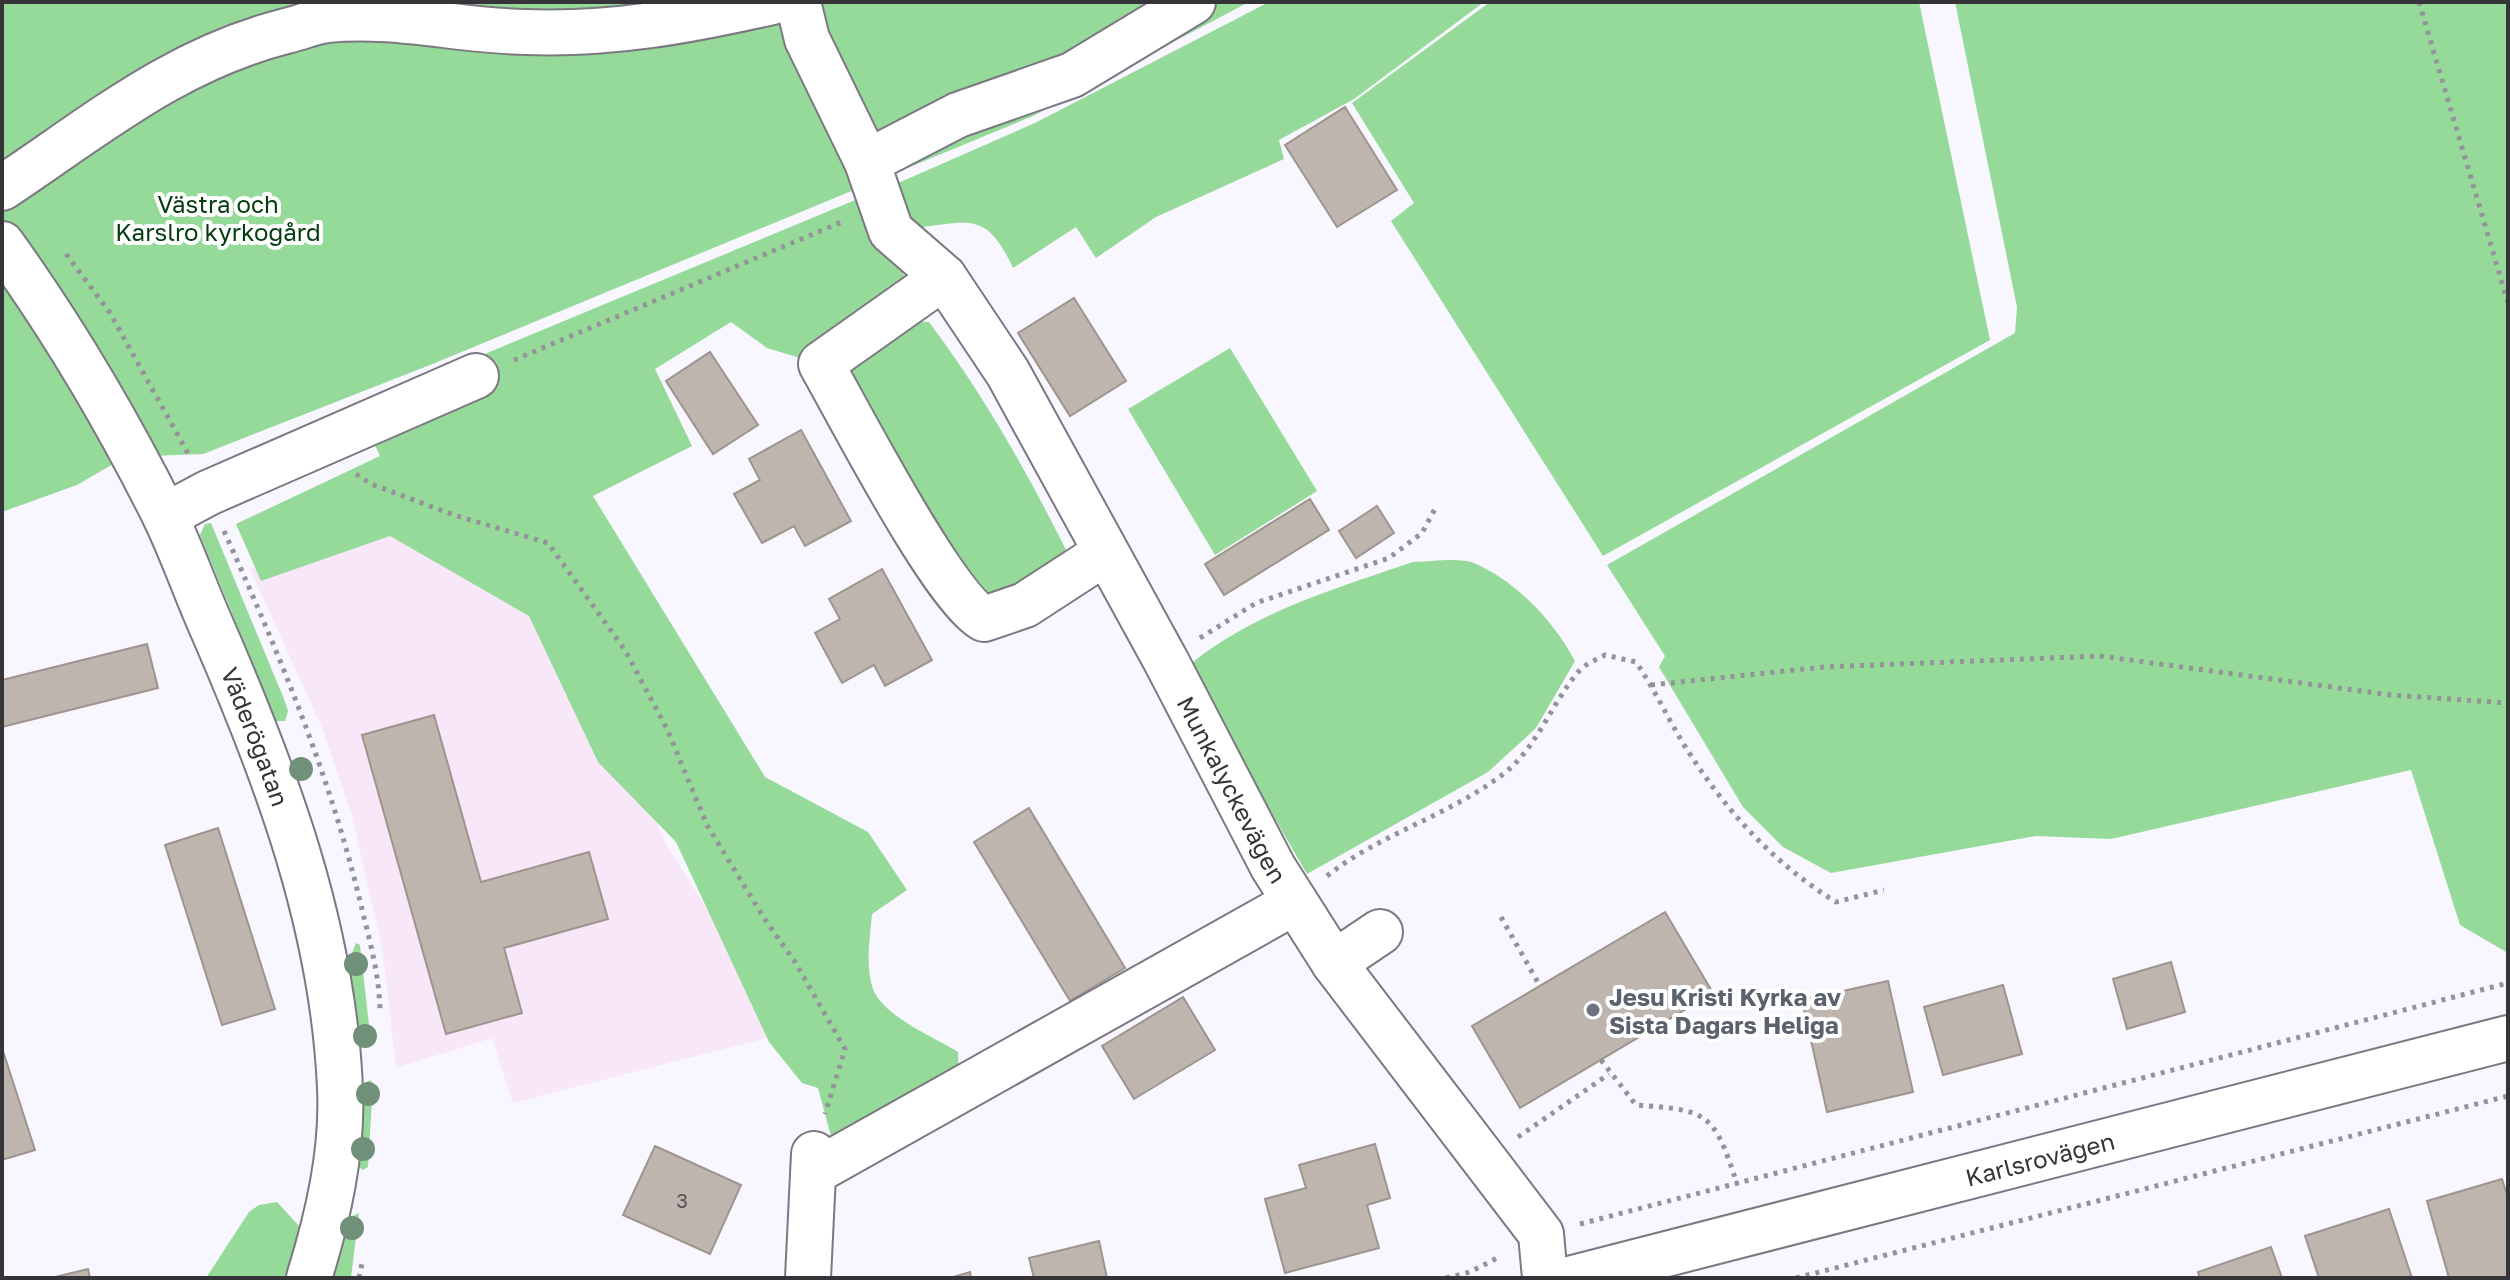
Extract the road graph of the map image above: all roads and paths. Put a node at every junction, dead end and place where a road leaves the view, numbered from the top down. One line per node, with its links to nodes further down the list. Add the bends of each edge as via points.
1 (772, 2): 5 (street, via 670,25 599,33)
2 (798, 2): 6 (street, Munkalyckevägen, via 807,39)
3 (1193, 2): 6 (street, via 1072,75 958,115)
4 (2419, 2): 11 (path)
5 (289, 16): 7 (street, via 162,79)
6 (867, 162): 8 (street, Munkalyckevägen)
7 (2, 188)
8 (882, 205): 10 (street, Munkalyckevägen, via 891,231); 12 (path)
9 (2, 244): 15 (street, Väderögatan, via 105,403)
10 (944, 277): 16 (street, Munkalyckevägen, via 1008,373); 16 (street, via 821,364 970,612 984,619 1025,605)
11 (2508, 303)
12 (476, 376): 13 (street)
13 (315, 446): 15 (street); 32 (path, via 371,484 548,543 625,650 667,729 707,825 845,1049)
14 (1437, 505): 17 (path, via 1422,533 1389,558 1256,603)
15 (172, 533): 35 (street, Väderögatan, via 293,831 328,968 340,1090 335,1177)
16 (1105, 553): 17 (street, Munkalyckevägen)
17 (1166, 661): 21 (street, Munkalyckevägen)
18 (1651, 685): 19 (path, via 1824,667 2100,656 2391,695); 20 (path, via 1685,747 1745,830 1796,877 1836,902); 21 (path, via 1636,662 1605,655 1580,669 1509,769 1438,816 1342,864)
19 (2508, 703)
20 (1884, 890)
21 (1295, 902): 24 (street, Munkalyckevägen); 32 (street)
22 (1501, 917): 26 (path)
23 (1380, 932): 24 (street)
24 (1334, 963): 31 (street, Munkalyckevägen)
25 (2508, 983): 33 (path)
26 (1540, 986)
27 (2508, 1038): 39 (street, Karlsrovägen)
28 (1601, 1060): 29 (path)
29 (1609, 1074): 31 (path); 33 (path, via 1636,1105 1688,1111 1709,1120)
30 (2508, 1096): 40 (path)
31 (1484, 1161): 34 (street, Munkalyckevägen)
32 (814, 1163): 36 (street)
33 (1737, 1184): 34 (path)
34 (1541, 1234): 37 (path, via 1470,1272); 38 (street)
35 (309, 1278)
36 (808, 1278)
37 (1446, 1278)
38 (1545, 1278)
39 (1573, 1278)
40 (1796, 1278)

